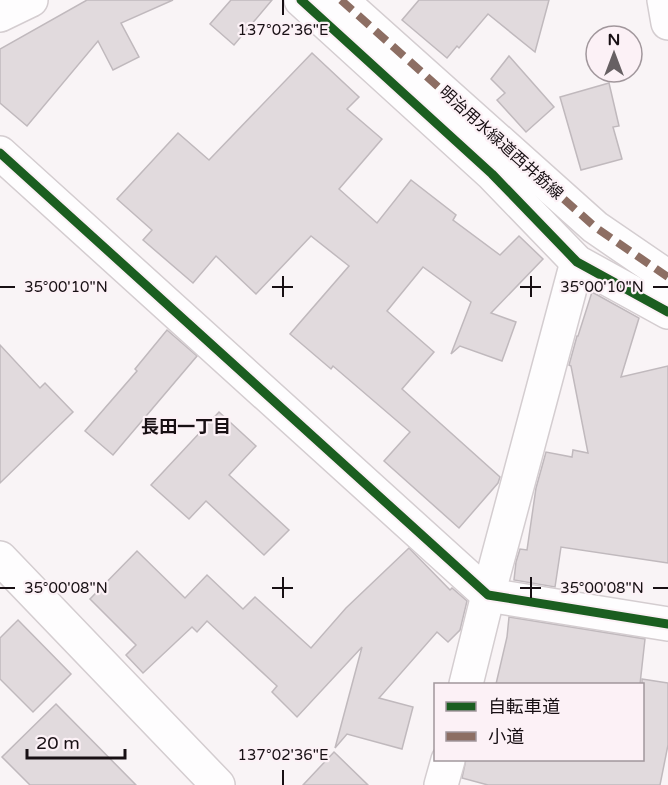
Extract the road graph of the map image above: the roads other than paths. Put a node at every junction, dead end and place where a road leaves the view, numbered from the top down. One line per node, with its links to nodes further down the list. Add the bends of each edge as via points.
1 (31, 0): 5 (street)
2 (301, 0): 8 (street, via 492,174)
3 (341, 0): 9 (street, 明治用水緑道西井筋線, via 595,227)
4 (664, 0): 6 (street)
5 (0, 15)
6 (668, 23)
7 (0, 153): 12 (street)
8 (577, 261): 10 (street); 12 (street)
9 (668, 277)
10 (668, 312)
11 (6, 574): 16 (street)
12 (488, 595): 13 (street); 14 (street)
13 (668, 624)
14 (466, 683)
15 (447, 761): 17 (street)
16 (218, 785)
17 (441, 785)

